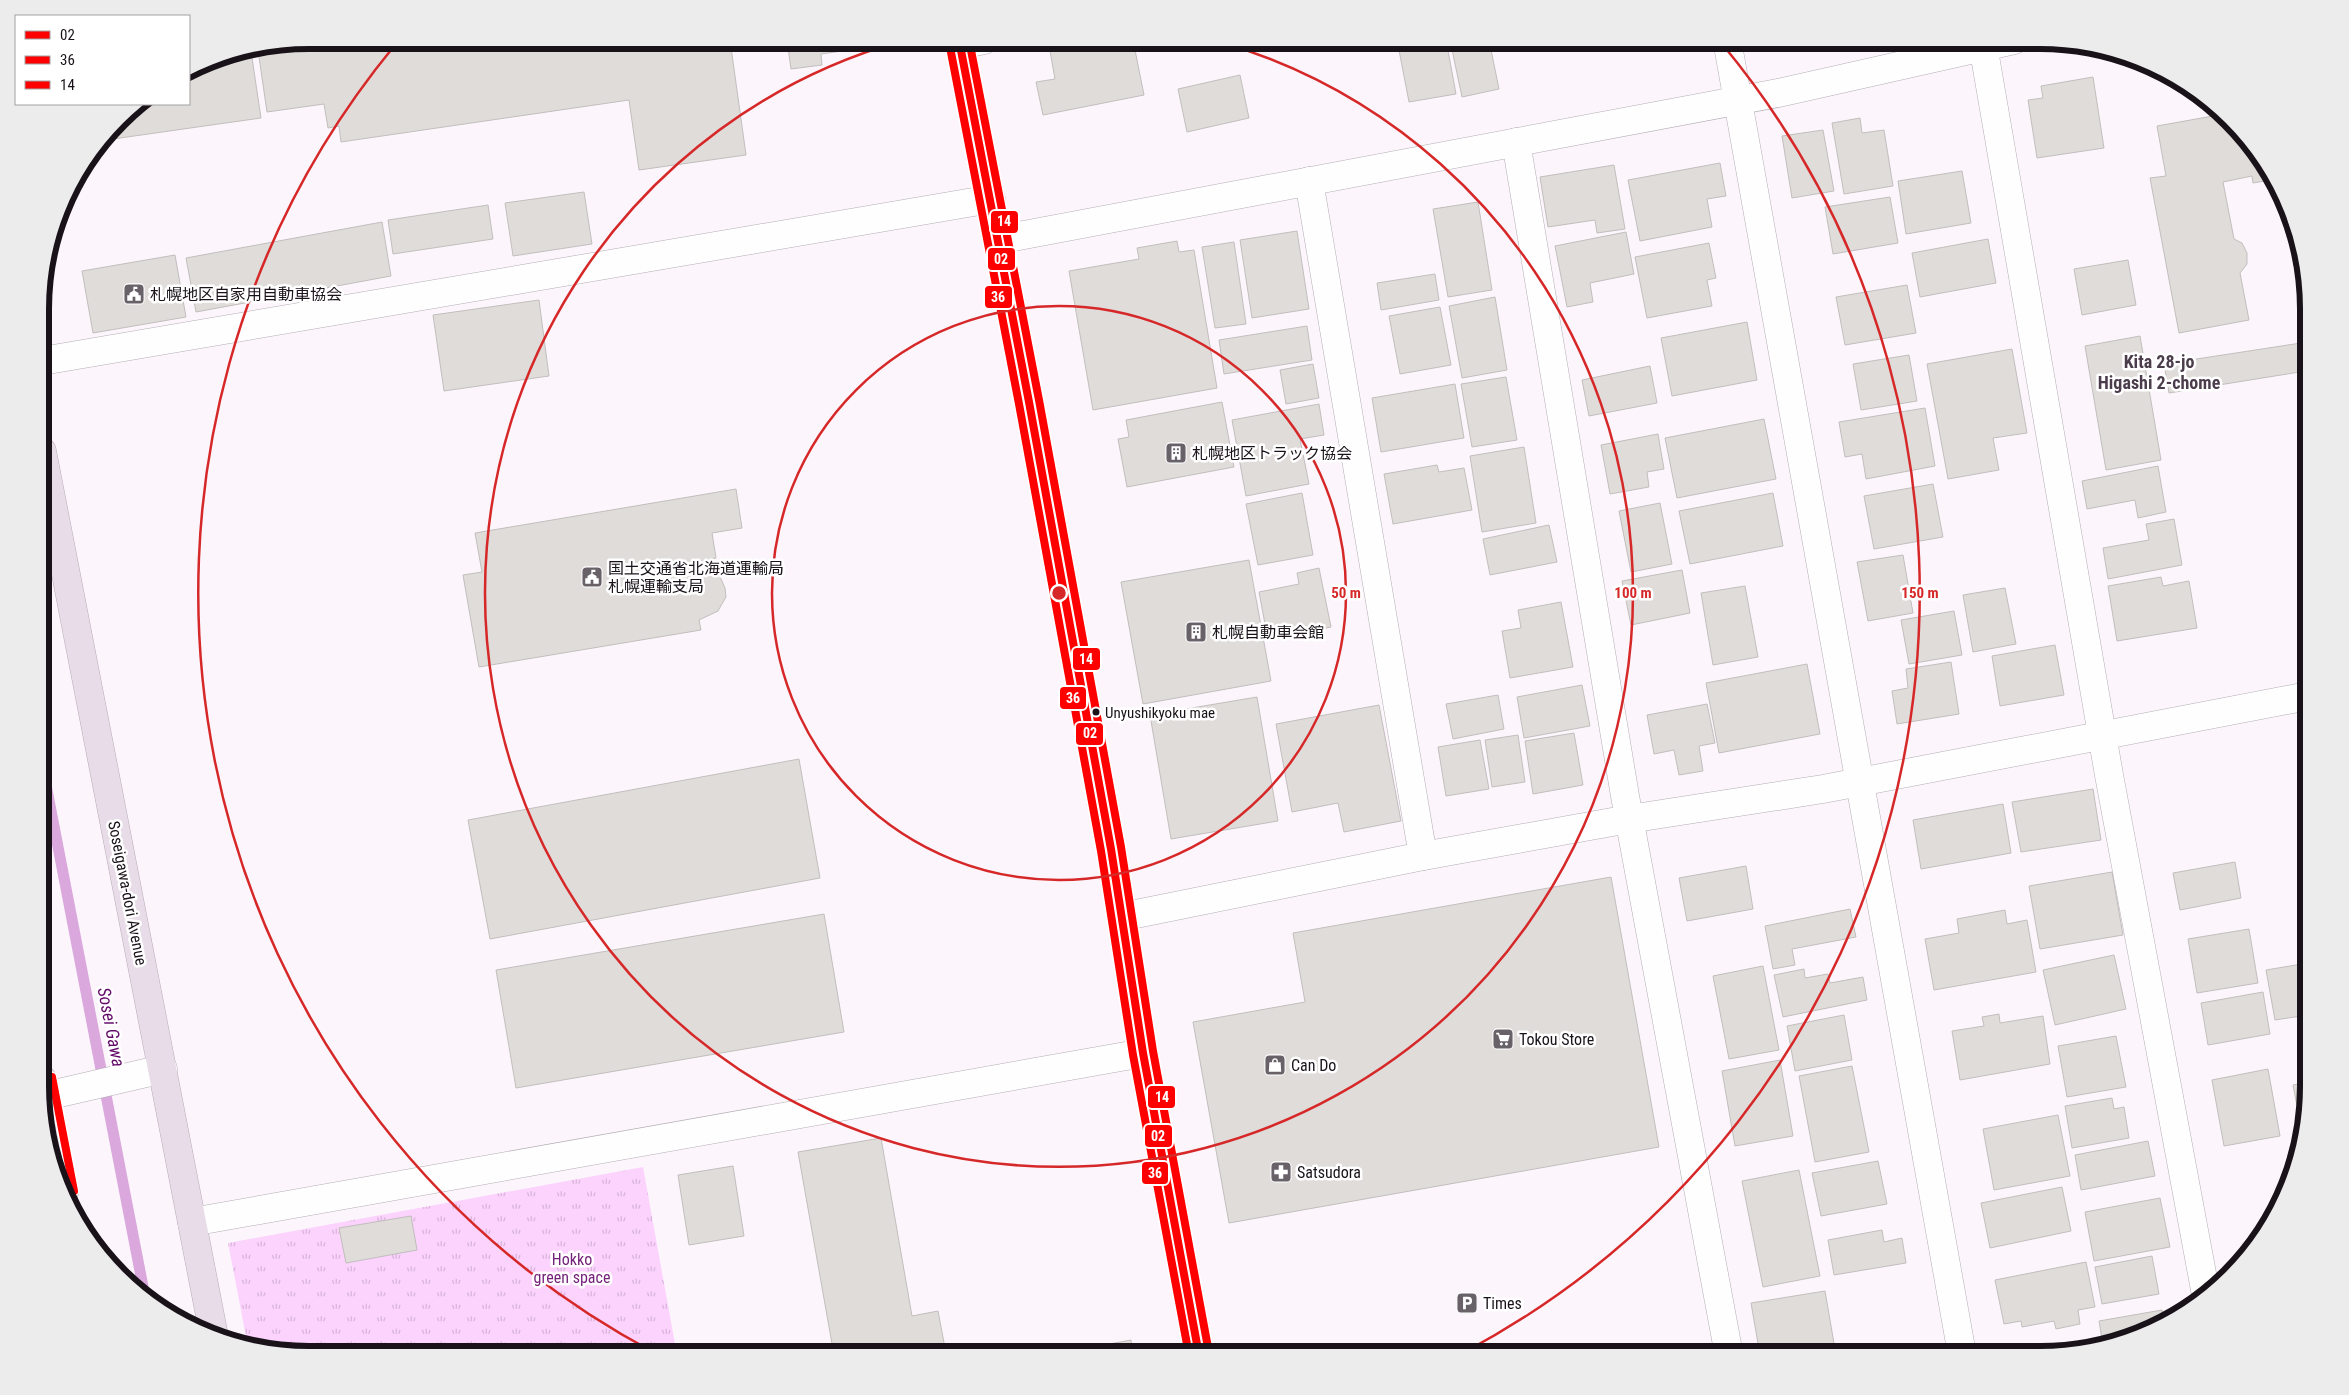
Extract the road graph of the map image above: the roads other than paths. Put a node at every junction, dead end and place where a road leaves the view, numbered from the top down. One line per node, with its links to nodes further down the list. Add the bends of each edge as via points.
1 (969, 49): 8 (street)
2 (1730, 49): 5 (street)
3 (1970, 49): 5 (street)
4 (1984, 49): 13 (street)
5 (1739, 100): 6 (street); 14 (street)
6 (1516, 142): 7 (street); 15 (street)
7 (1309, 181): 9 (street); 16 (street)
8 (991, 199): 9 (street); 10 (street)
9 (998, 240): 17 (street, via 1106,820)
10 (49, 360)
11 (49, 487): 19 (highway, Soseigawa-dori Avenue)
12 (2300, 697): 13 (street)
13 (2102, 734): 14 (street); 22 (street)
14 (1861, 782): 15 (street); 26 (street)
15 (1629, 819): 16 (street); 25 (street)
16 (1423, 856): 17 (street)
17 (1121, 917): 18 (street)
18 (1143, 1053): 21 (street); 24 (street)
19 (163, 1069): 20 (street, via 77,1088); 21 (highway, Soseigawa-dori Avenue)
20 (49, 1090)
21 (192, 1222): 23 (highway, Soseigawa-dori Avenue)
22 (2205, 1288)
23 (212, 1327)
24 (1197, 1346)
25 (1728, 1346)
26 (1961, 1346)

